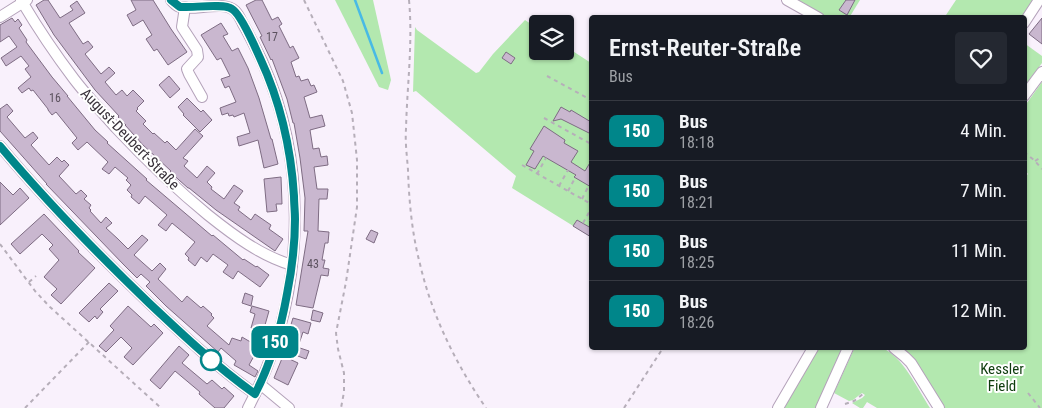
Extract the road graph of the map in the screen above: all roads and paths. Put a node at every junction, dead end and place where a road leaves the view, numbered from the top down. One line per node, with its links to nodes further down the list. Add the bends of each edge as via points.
1 (171, 0): 7 (street)
2 (304, 0): 53 (path, via 343,81 352,113 358,160 357,207 336,333 344,373)
3 (409, 0): 54 (path, via 406,131 409,199 420,264 450,348)
4 (787, 0): 8 (street)
5 (1039, 0): 10 (street)
6 (23, 1): 9 (street); 36 (street, August-Deubert-Straße, via 46,41 75,81 146,160 218,222 250,245)
7 (185, 7): 14 (street, via 182,27 198,57 187,69); 36 (street, via 226,6 234,9 266,70 287,138 293,176)
8 (813, 15)
9 (0, 17)
10 (1027, 18)
11 (1042, 72): 13 (street)
12 (547, 76): 15 (path)
13 (1027, 92)
14 (202, 98)
15 (589, 99)
16 (544, 118): 17 (path)
17 (589, 143)
18 (0, 146): 46 (street, via 63,217 133,288 230,377)
19 (1027, 154): 22 (path)
20 (546, 158): 26 (path)
21 (1040, 158): 22 (path)
22 (1035, 161): 24 (path)
23 (522, 165): 26 (path)
24 (1042, 169)
25 (568, 170): 28 (path)
26 (537, 174): 28 (path)
27 (575, 178): 30 (path)
28 (559, 186): 30 (path)
29 (589, 186): 31 (path)
30 (568, 191): 31 (path)
31 (582, 199): 32 (path)
32 (589, 203)
33 (589, 212): 34 (path)
34 (583, 223)
35 (0, 244): 38 (path)
36 (292, 265): 44 (street, via 274,349)
37 (36, 276): 38 (path)
38 (29, 282): 39 (path, via 50,307)
39 (88, 342): 49 (path); 50 (path)
40 (662, 350): 55 (path)
41 (812, 350): 56 (street)
42 (847, 350): 57 (street)
43 (896, 350): 58 (street, via 910,363)
44 (260, 384): 46 (street); 52 (street)
45 (1028, 393): 59 (path)
46 (255, 394): 51 (street)
47 (863, 394): 48 (path)
48 (846, 404)
49 (25, 408)
50 (161, 408)
51 (248, 408)
52 (289, 408)
53 (341, 408)
54 (486, 408)
55 (624, 408)
56 (778, 408)
57 (821, 408)
58 (939, 408)
59 (1040, 408)

